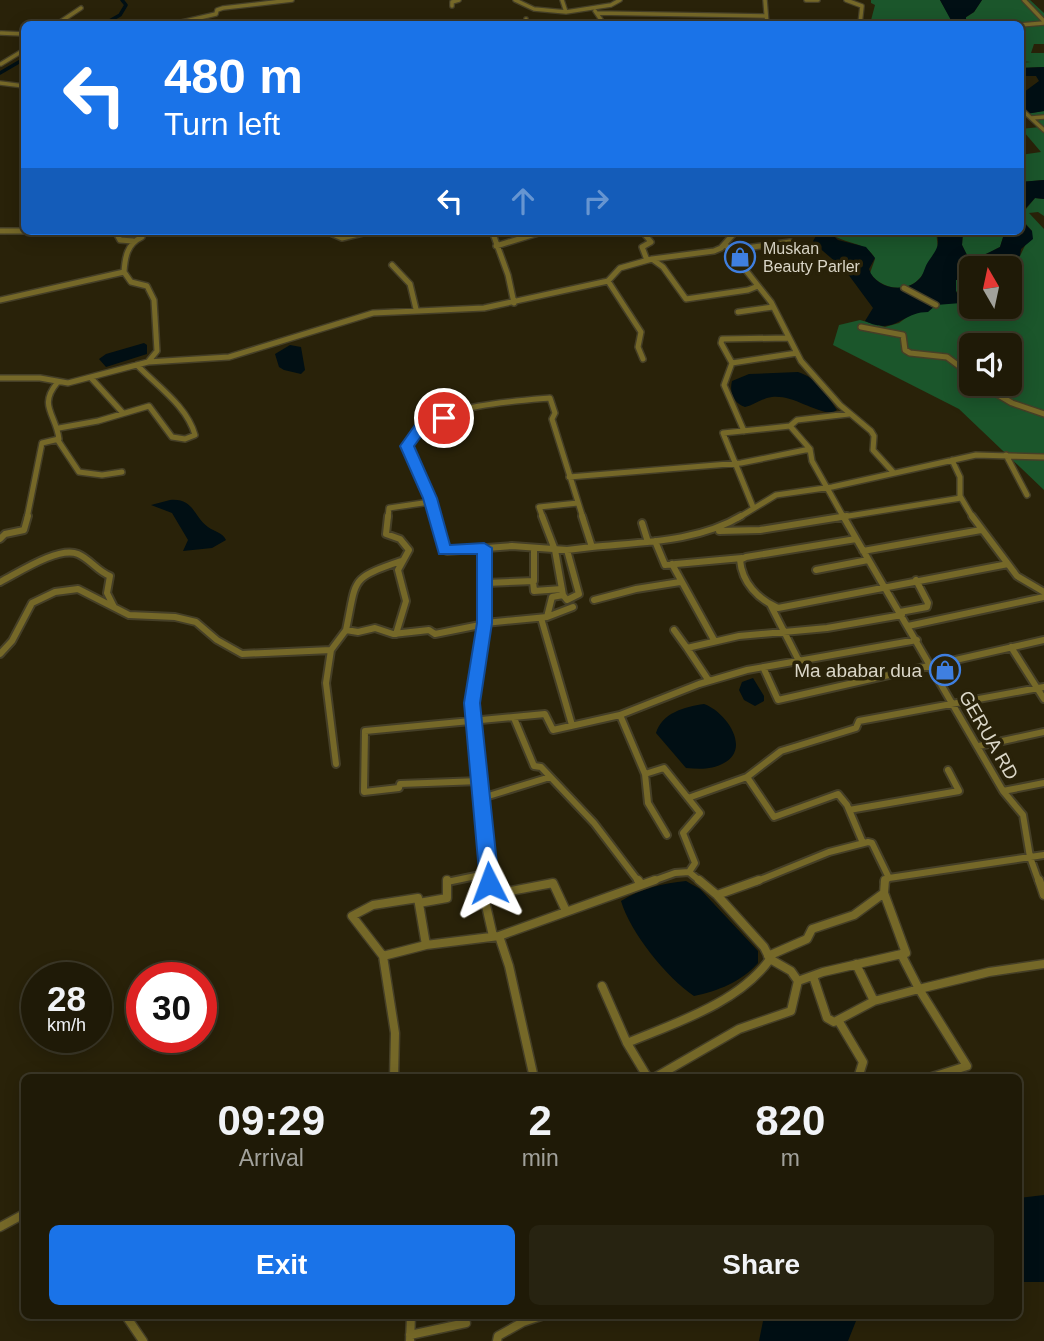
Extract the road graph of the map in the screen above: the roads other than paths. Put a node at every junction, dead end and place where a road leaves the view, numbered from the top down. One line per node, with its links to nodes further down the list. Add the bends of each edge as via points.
1 (292, 0): 24 (street, via 223,8)
2 (459, 0): 11 (street)
3 (515, 0): 15 (street, via 534,9)
4 (562, 0): 15 (street)
5 (620, 0): 13 (street)
6 (765, 0): 20 (street)
7 (806, 0): 8 (street)
8 (818, 0)
9 (846, 0): 28 (street, via 862,6)
10 (1024, 0): 21 (street)
11 (452, 6)
12 (593, 6): 13 (street); 15 (street); 17 (street)
13 (612, 6): 16 (street)
14 (81, 8): 23 (street)
15 (566, 12)
16 (614, 12): 17 (street); 18 (street)
17 (597, 13): 25 (street)
18 (687, 14): 19 (street); 22 (street)
19 (749, 16): 20 (street); 26 (street)
20 (766, 16): 27 (street)
21 (1043, 19): 29 (street)
22 (686, 20)
23 (62, 21)
24 (186, 21)
25 (602, 21)
26 (750, 21)
27 (767, 21)
28 (860, 21)
29 (1024, 24)
30 (0, 33): 31 (street)
31 (21, 34)
32 (21, 52): 34 (street)
33 (2, 55): 34 (street)
34 (1, 65)
35 (0, 83): 36 (street)
36 (21, 86)
37 (1024, 112): 39 (street)
38 (1044, 117): 39 (street)
39 (1031, 118): 40 (street)
40 (1044, 130)
41 (0, 231): 42 (street)
42 (21, 231)
43 (117, 235): 51 (street, via 120,240)
44 (142, 235): 51 (street)
45 (335, 235): 46 (street)
46 (354, 235)
47 (493, 235): 54 (street)
48 (532, 235): 54 (street)
49 (645, 235): 56 (street, via 651,242 642,247)
50 (733, 235): 53 (street)
51 (133, 241): 58 (street, via 125,255)
52 (790, 242): 55 (street)
53 (725, 244): 55 (street); 56 (street, via 714,251)
54 (496, 246): 63 (street, via 509,275)
55 (731, 250): 60 (street)
56 (649, 260): 59 (street, via 620,268); 60 (street, via 663,267 686,299)
57 (392, 265): 66 (street, via 415,290)
58 (124, 272): 62 (street); 72 (street, via 131,282 147,286 154,299 157,351)
59 (608, 281): 63 (street); 71 (street, via 641,332 638,348)
60 (758, 286): 65 (street)
61 (904, 288): 64 (street)
62 (0, 300)
63 (514, 303): 66 (street)
64 (936, 305)
65 (773, 307): 67 (street); 69 (street)
66 (416, 309): 72 (street, via 373,313 229,357)
67 (738, 312)
68 (861, 327): 74 (street, via 903,335 905,349 911,354 923,358 937,355)
69 (789, 338): 70 (street); 73 (street, via 722,339)
70 (797, 353): 73 (street); 81 (street)
71 (643, 359)
72 (148, 362): 75 (street)
73 (732, 363): 85 (street, via 724,384)
74 (959, 364)
75 (137, 365): 77 (street); 80 (street, via 184,413 195,435 172,437 149,407)
76 (0, 378): 78 (street)
77 (92, 379): 78 (street); 80 (street)
78 (57, 383): 84 (street, via 45,404)
79 (1000, 396): 82 (street)
80 (122, 412): 84 (street)
81 (850, 414): 83 (street, via 797,419); 93 (street, via 871,431 873,450)
82 (1044, 414)
83 (790, 426): 85 (street); 87 (street, GERUA RD)
84 (59, 428): 86 (street)
85 (744, 431): 91 (street, via 723,433)
86 (57, 439): 92 (street, via 79,472); 105 (street, via 42,443 23,530)
87 (810, 449): 91 (street); 95 (street, GERUA RD)
88 (1006, 455): 89 (street); 90 (street); 96 (street)
89 (1044, 457)
90 (952, 460): 93 (street); 97 (street, via 960,477)
91 (735, 463): 94 (street); 100 (street)
92 (122, 472)
93 (893, 472): 95 (street)
94 (569, 477): 98 (street, via 550,398 524,400 472,410 420,428 407,446); 99 (street)
95 (826, 488): 100 (street, via 776,495); 101 (street, GERUA RD)
96 (1027, 495)
97 (961, 498): 101 (street); 103 (street)
98 (430, 502): 108 (street, via 444,551); 115 (street, via 389,508 386,534 405,541 408,550)
99 (578, 503): 109 (street); 111 (street, via 539,507)
100 (753, 507): 104 (street)
101 (843, 516): 104 (street, via 760,530); 106 (street, GERUA RD)
102 (642, 523): 107 (street)
103 (981, 530): 113 (street); 118 (street)
104 (713, 531): 107 (street)
105 (0, 539)
106 (856, 539): 113 (street, GERUA RD); 114 (street)
107 (652, 541): 109 (street); 117 (street, via 665,565)
108 (484, 548): 110 (street); 124 (street)
109 (592, 548): 112 (street)
110 (534, 549): 111 (street); 121 (street)
111 (555, 550): 112 (street); 126 (street)
112 (567, 550): 126 (street, via 579,594 567,600)
113 (863, 551): 116 (street, GERUA RD)
114 (746, 558): 117 (street); 129 (street, via 740,560 746,583)
115 (403, 560): 136 (street, via 364,574 356,584); 139 (street, via 398,570 406,601)
116 (868, 560): 119 (street); 125 (street, GERUA RD)
117 (672, 564): 123 (street)
118 (1008, 564): 120 (street); 127 (street)
119 (816, 570)
120 (916, 580): 125 (street); 132 (street, via 927,607)
121 (533, 581): 124 (street); 126 (street, via 534,591)
122 (0, 582): 131 (street, via 71,551 110,576 107,593)
123 (680, 582): 128 (street); 141 (street)
124 (486, 583): 134 (street)
125 (884, 586): 129 (street); 132 (street, GERUA RD)
126 (562, 592): 133 (street, via 552,597)
127 (1044, 595): 135 (street)
128 (594, 600)
129 (771, 606): 138 (street)
130 (573, 607): 133 (street)
131 (115, 609): 145 (street, via 129,615 190,620 242,654); 146 (street, via 78,589 43,594 32,600 10,645)
132 (901, 614): 135 (street, GERUA RD); 138 (street)
133 (544, 618): 134 (street); 157 (street)
134 (485, 623): 139 (street, via 435,634 429,629); 156 (street, via 472,703)
135 (908, 626): 140 (street, GERUA RD)
136 (346, 630): 139 (street, via 374,628); 145 (street)
137 (674, 630): 143 (street)
138 (785, 631): 141 (street); 147 (street)
139 (396, 634)
140 (917, 639): 147 (street); 148 (street, GERUA RD)
141 (714, 640): 143 (street)
142 (1044, 640): 144 (street)
143 (687, 648): 150 (street)
144 (1011, 648): 148 (street); 151 (street)
145 (331, 650): 160 (street, via 326,683)
146 (0, 654)
147 (799, 661): 149 (street)
148 (930, 664): 149 (street, via 778,700); 153 (street, GERUA RD)
149 (763, 667): 150 (street)
150 (709, 681): 154 (street)
151 (1041, 688): 152 (street); 153 (street)
152 (1044, 699)
153 (954, 705): 159 (street, GERUA RD); 164 (street, via 859,722 839,735 781,751)
154 (620, 715): 157 (street); 162 (street)
155 (514, 718): 156 (street); 157 (street, via 545,714 553,730); 163 (street, via 534,766)
156 (474, 722): 165 (street); 165 (street, via 365,732 364,792 399,788 400,784)
157 (572, 725)
158 (1044, 732): 159 (street)
159 (979, 746): 167 (street, GERUA RD)
160 (336, 764)
161 (948, 770): 170 (street, via 959,791)
162 (645, 774): 169 (street, via 664,768); 171 (street, via 649,805)
163 (550, 776): 168 (street); 178 (street)
164 (747, 777): 169 (street); 170 (street, via 774,817 838,794)
165 (480, 781): 168 (street)
166 (1044, 783): 167 (street)
167 (1003, 791): 174 (street, GERUA RD, via 1023,815)
168 (482, 798): 176 (street)
169 (688, 799): 175 (street, via 700,813 683,834 695,863)
170 (849, 810): 172 (street)
171 (667, 835)
172 (863, 843): 177 (street, via 872,843); 180 (street, via 812,857)
173 (1044, 855): 174 (street)
174 (1030, 857): 177 (street); 181 (street, GERUA RD)
175 (689, 872): 178 (street); 180 (street)
176 (490, 873): 182 (street, via 489,883 482,888); 183 (street, via 447,880 447,898)
177 (889, 878): 179 (street, via 884,881)
178 (641, 884): 184 (street)
179 (884, 893): 187 (street, via 906,953); 189 (street, via 854,915 812,929 807,939)
180 (716, 895): 189 (street)
181 (1044, 895)
182 (484, 897): 184 (street, via 553,883); 185 (street)
183 (419, 903): 186 (street); 188 (street, via 418,898 353,913)
184 (566, 911): 185 (street)
185 (496, 936): 186 (street); 200 (street, via 509,966)
186 (426, 945): 188 (street)
187 (901, 954): 190 (street); 195 (street)
188 (383, 956): 199 (street, via 395,1034)
189 (769, 957): 193 (street); 198 (street, via 765,970 748,983)
190 (856, 964): 192 (street); 196 (street)
191 (1044, 964): 195 (street)
192 (813, 976): 193 (street); 197 (street, via 827,1018)
193 (798, 981): 202 (street, via 791,1012 739,1028)
194 (601, 986): 198 (street)
195 (919, 989): 196 (street); 204 (street, via 967,1066)
196 (874, 1001): 197 (street)
197 (838, 1020): 203 (street, via 863,1062)
198 (627, 1043): 201 (street)
199 (394, 1074)
200 (533, 1074)
201 (646, 1074)
202 (661, 1074)
203 (860, 1074)
204 (942, 1074)
205 (21, 1215): 206 (street)
206 (0, 1227)
207 (128, 1319): 212 (street)
208 (411, 1319): 211 (street)
209 (532, 1319): 213 (street, via 498,1336)
210 (466, 1323): 211 (street)
211 (410, 1338)
212 (143, 1341)
213 (497, 1341)

